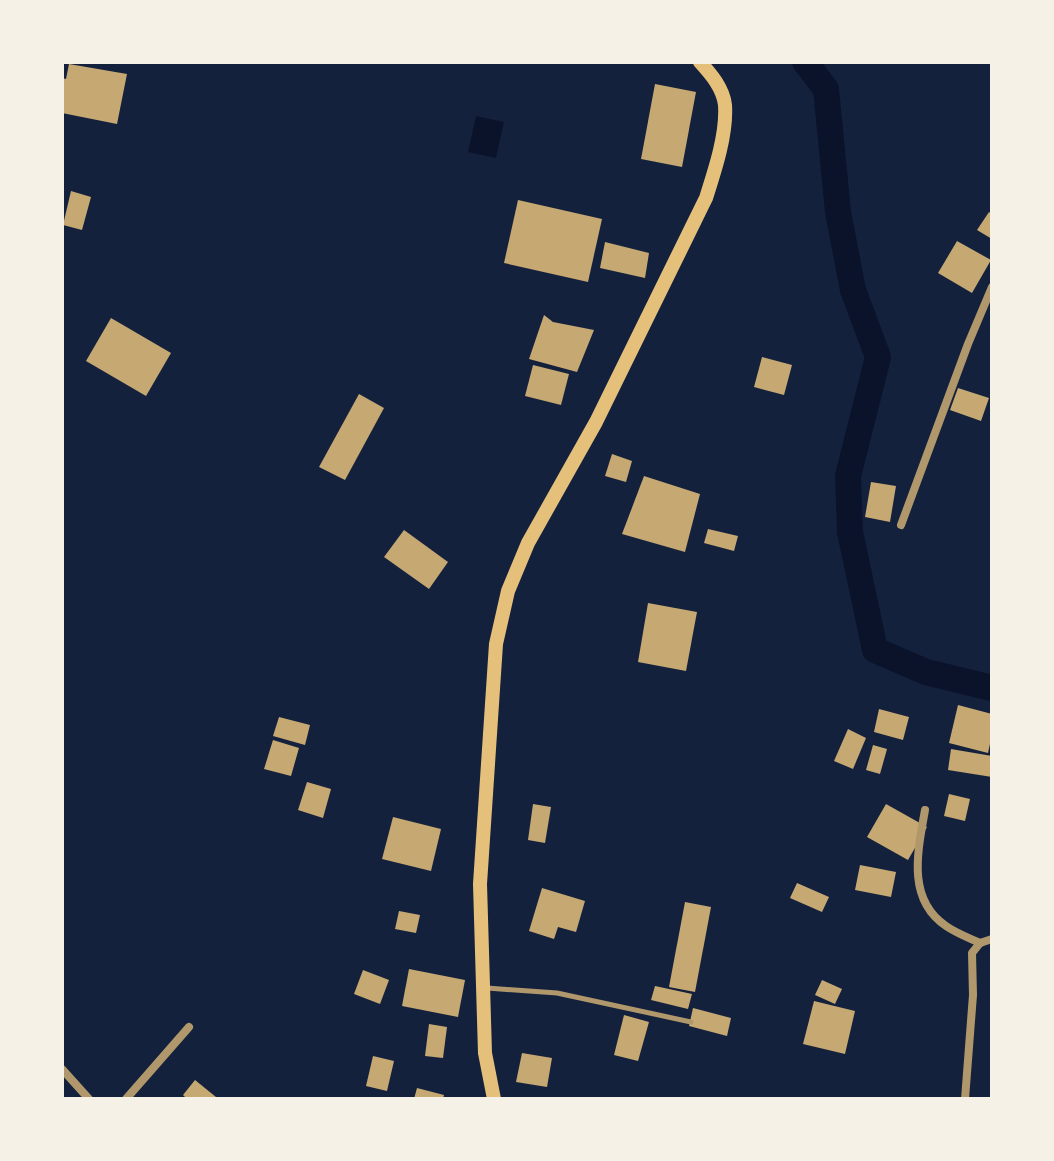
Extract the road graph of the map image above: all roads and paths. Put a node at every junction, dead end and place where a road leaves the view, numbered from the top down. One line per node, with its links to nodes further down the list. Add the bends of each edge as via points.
1 (700, 62): 7 (main road, via 718,84 725,104 719,159 706,198 508,591 496,644 480,884)
2 (992, 287): 3 (street)
3 (901, 525)
4 (925, 810): 6 (street, via 915,862 922,897 946,927)
5 (992, 939): 6 (street)
6 (980, 943): 14 (street, via 972,953)
7 (482, 987): 8 (lane, via 557,993); 13 (main road, via 485,1053)
8 (691, 1022)
9 (189, 1027): 12 (street)
10 (62, 1069): 11 (street)
11 (89, 1099)
12 (126, 1099)
13 (494, 1099)
14 (965, 1099)

